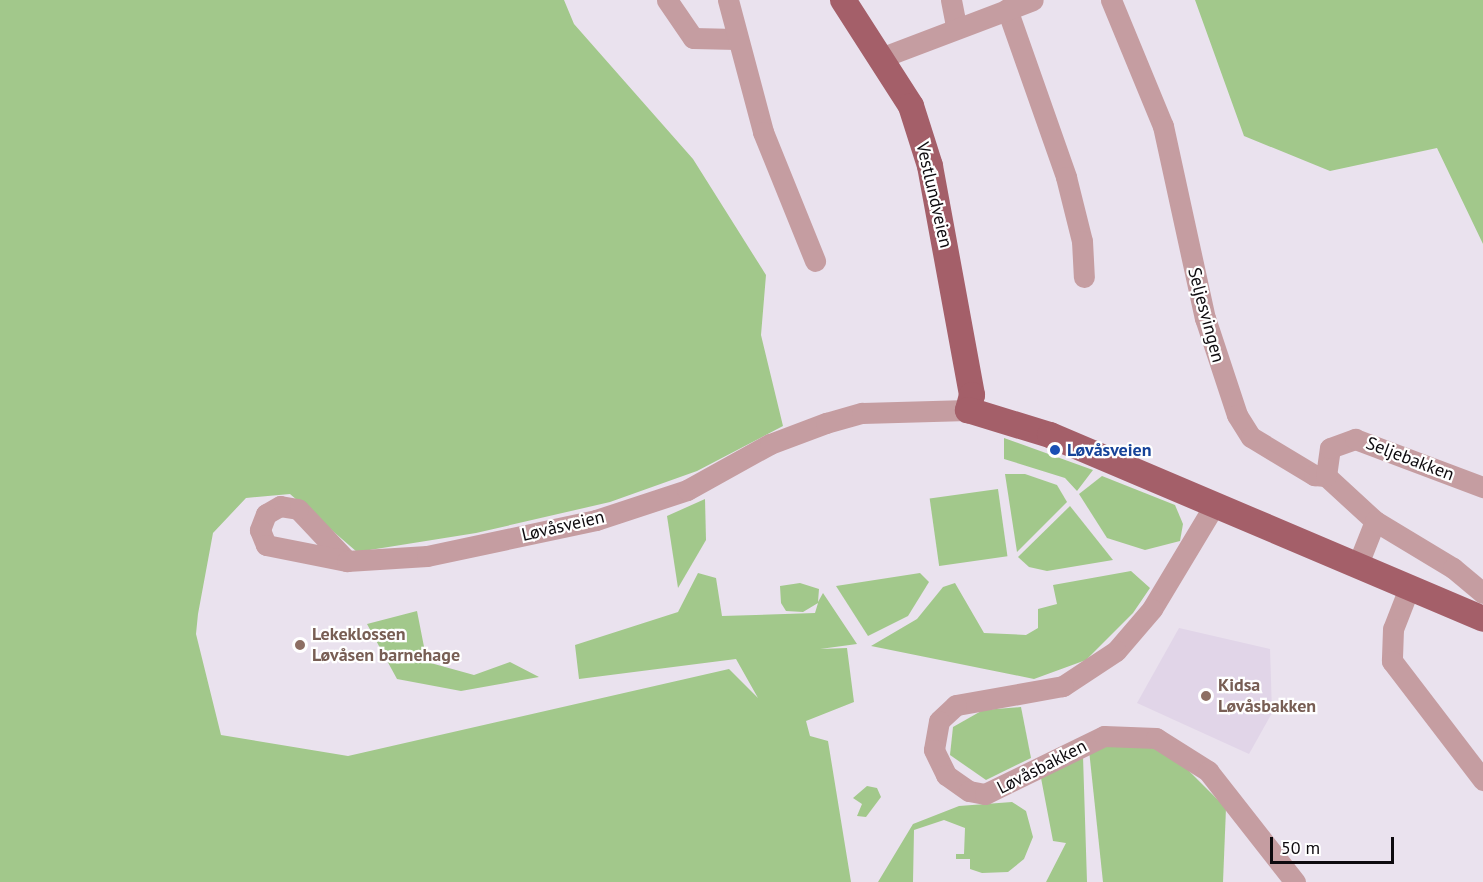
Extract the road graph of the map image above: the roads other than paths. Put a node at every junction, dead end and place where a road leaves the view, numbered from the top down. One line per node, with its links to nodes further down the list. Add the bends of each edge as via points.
1 (667, 0): 9 (street, via 693,38)
2 (728, 0): 9 (street)
3 (843, 0): 10 (main road, Vestlundveien)
4 (951, 0): 8 (street)
5 (1033, 0): 7 (street)
6 (1111, 0): 14 (street, Seljesvingen, via 1163,126 1205,318 1237,415 1251,437 1314,476)
7 (1007, 9): 8 (street); 12 (street, via 1066,177 1082,241)
8 (956, 26): 10 (street)
9 (736, 39): 11 (street, via 763,132)
10 (883, 57): 13 (main road, Vestlundveien, via 911,106 930,166 972,395)
11 (815, 261)
12 (1084, 277)
13 (968, 410): 16 (main road, Løvåsveien, via 1050,435); 18 (street, Løvåsveien, via 862,413 770,444 687,490 596,520 427,556)
14 (1326, 476): 15 (street, Seljebakken, via 1330,448 1355,439); 17 (street, Seljesvingen)
15 (1483, 487)
16 (1215, 504): 19 (main road, Løvåsveien); 24 (street, Løvåsbakken, via 1152,609 1116,651 1063,686 956,705 939,721 934,750 946,775 969,791 985,795 1104,736 1156,738 1208,771)
17 (1375, 521): 19 (street); 21 (street, via 1453,568)
18 (347, 561)
19 (1358, 564): 20 (main road, Løvåsveien)
20 (1409, 588): 22 (main road, Løvåsveien); 23 (street, via 1393,629 1392,661)
21 (1483, 593)
22 (1483, 619)
23 (1483, 780)
24 (1295, 882)

